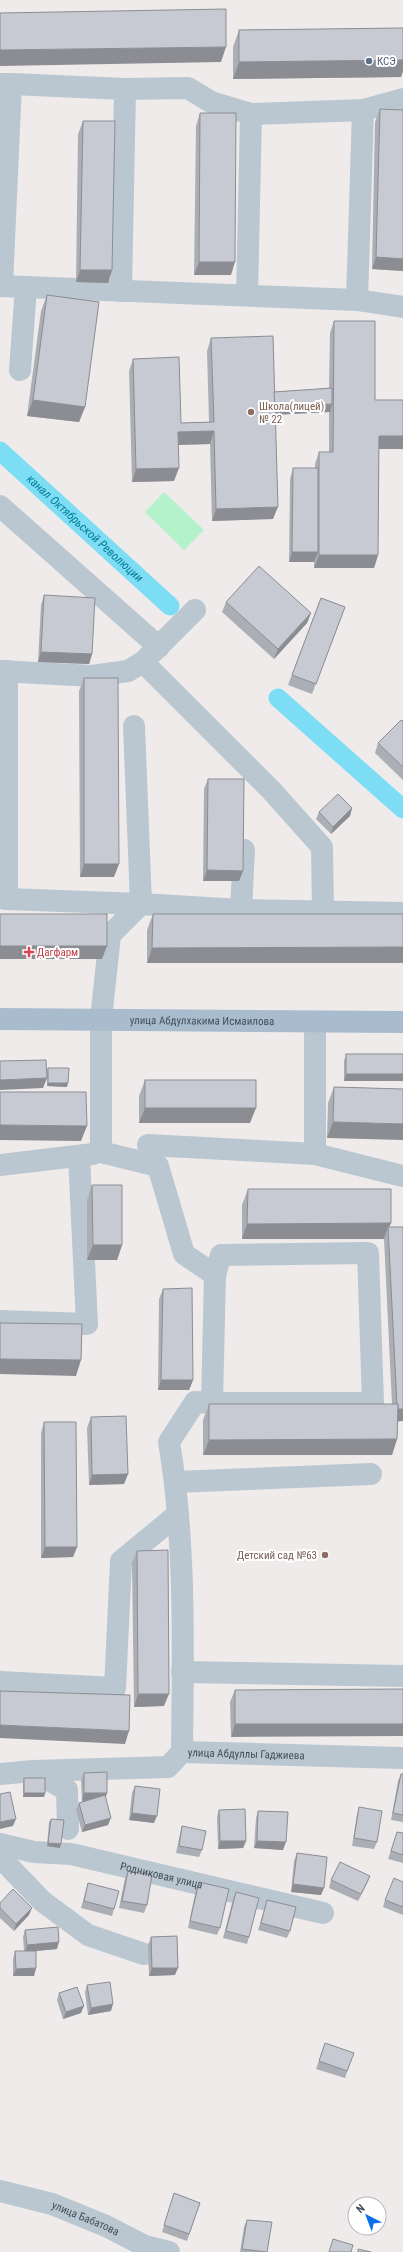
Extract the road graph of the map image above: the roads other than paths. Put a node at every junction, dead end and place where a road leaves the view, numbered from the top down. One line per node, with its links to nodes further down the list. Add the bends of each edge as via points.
1 (6, 84): 2 (street); 6 (street)
2 (125, 89): 5 (street, via 188,88 211,102); 8 (street)
3 (403, 99): 4 (street)
4 (363, 110): 5 (street); 10 (street)
5 (251, 114): 9 (street)
6 (1, 286): 7 (street)
7 (26, 287): 8 (street); 12 (street)
8 (121, 291): 9 (street)
9 (248, 295): 10 (street)
10 (357, 300): 11 (street)
11 (403, 306)
12 (20, 370)
13 (0, 506): 15 (street)
14 (195, 610): 15 (street)
15 (163, 643): 16 (street)
16 (143, 662): 17 (street, via 128,671 92,676); 23 (street, via 271,790 322,847)
17 (3, 671): 20 (street)
18 (134, 726): 21 (street)
19 (244, 850): 22 (street)
20 (3, 898): 21 (street)
21 (141, 904): 22 (street); 26 (street, via 110,934)
22 (241, 910): 23 (street)
23 (323, 911): 24 (street)
24 (403, 913)
25 (0, 1019): 26 (main road, улица Абдулхакима Исмаилова)
26 (101, 1019): 27 (main road, улица Абдулхакима Исмаилова); 30 (street)
27 (315, 1022): 28 (main road, улица Абдулхакима Исмаилова); 31 (street)
28 (403, 1022)
29 (148, 1145): 31 (street)
30 (100, 1152): 32 (street); 35 (street, via 158,1166 184,1254)
31 (315, 1154): 34 (street)
32 (79, 1156): 33 (street); 36 (street, via 87,1324)
33 (0, 1165)
34 (403, 1176)
35 (215, 1275): 37 (street); 37 (street, via 221,1255 368,1253 373,1403)
36 (0, 1322)
37 (212, 1403): 39 (street, via 195,1402 169,1442)
38 (371, 1474): 39 (street)
39 (176, 1482): 40 (street)
40 (178, 1514): 41 (street); 43 (street, via 121,1561 114,1688)
41 (182, 1672): 42 (street); 44 (street)
42 (403, 1676)
43 (0, 1682)
44 (182, 1752): 45 (street, улица Абдуллы Гаджиева); 46 (street, улица Абдуллы Гаджиева, via 168,1767)
45 (403, 1758)
46 (33, 1771): 47 (street, улица Абдуллы Гаджиева); 48 (street, via 67,1790)
47 (0, 1774)
48 (68, 1829)
49 (0, 1844): 51 (street, Родниковая улица, via 34,1852 71,1854)
50 (0, 1857): 52 (street, via 42,1901 88,1935)
51 (322, 1913)
52 (144, 1954)
53 (0, 2191): 54 (street, улица Бабатова, via 52,2204 106,2226)
54 (148, 2249): 55 (street, улица Бабатова)
55 (169, 2252)

